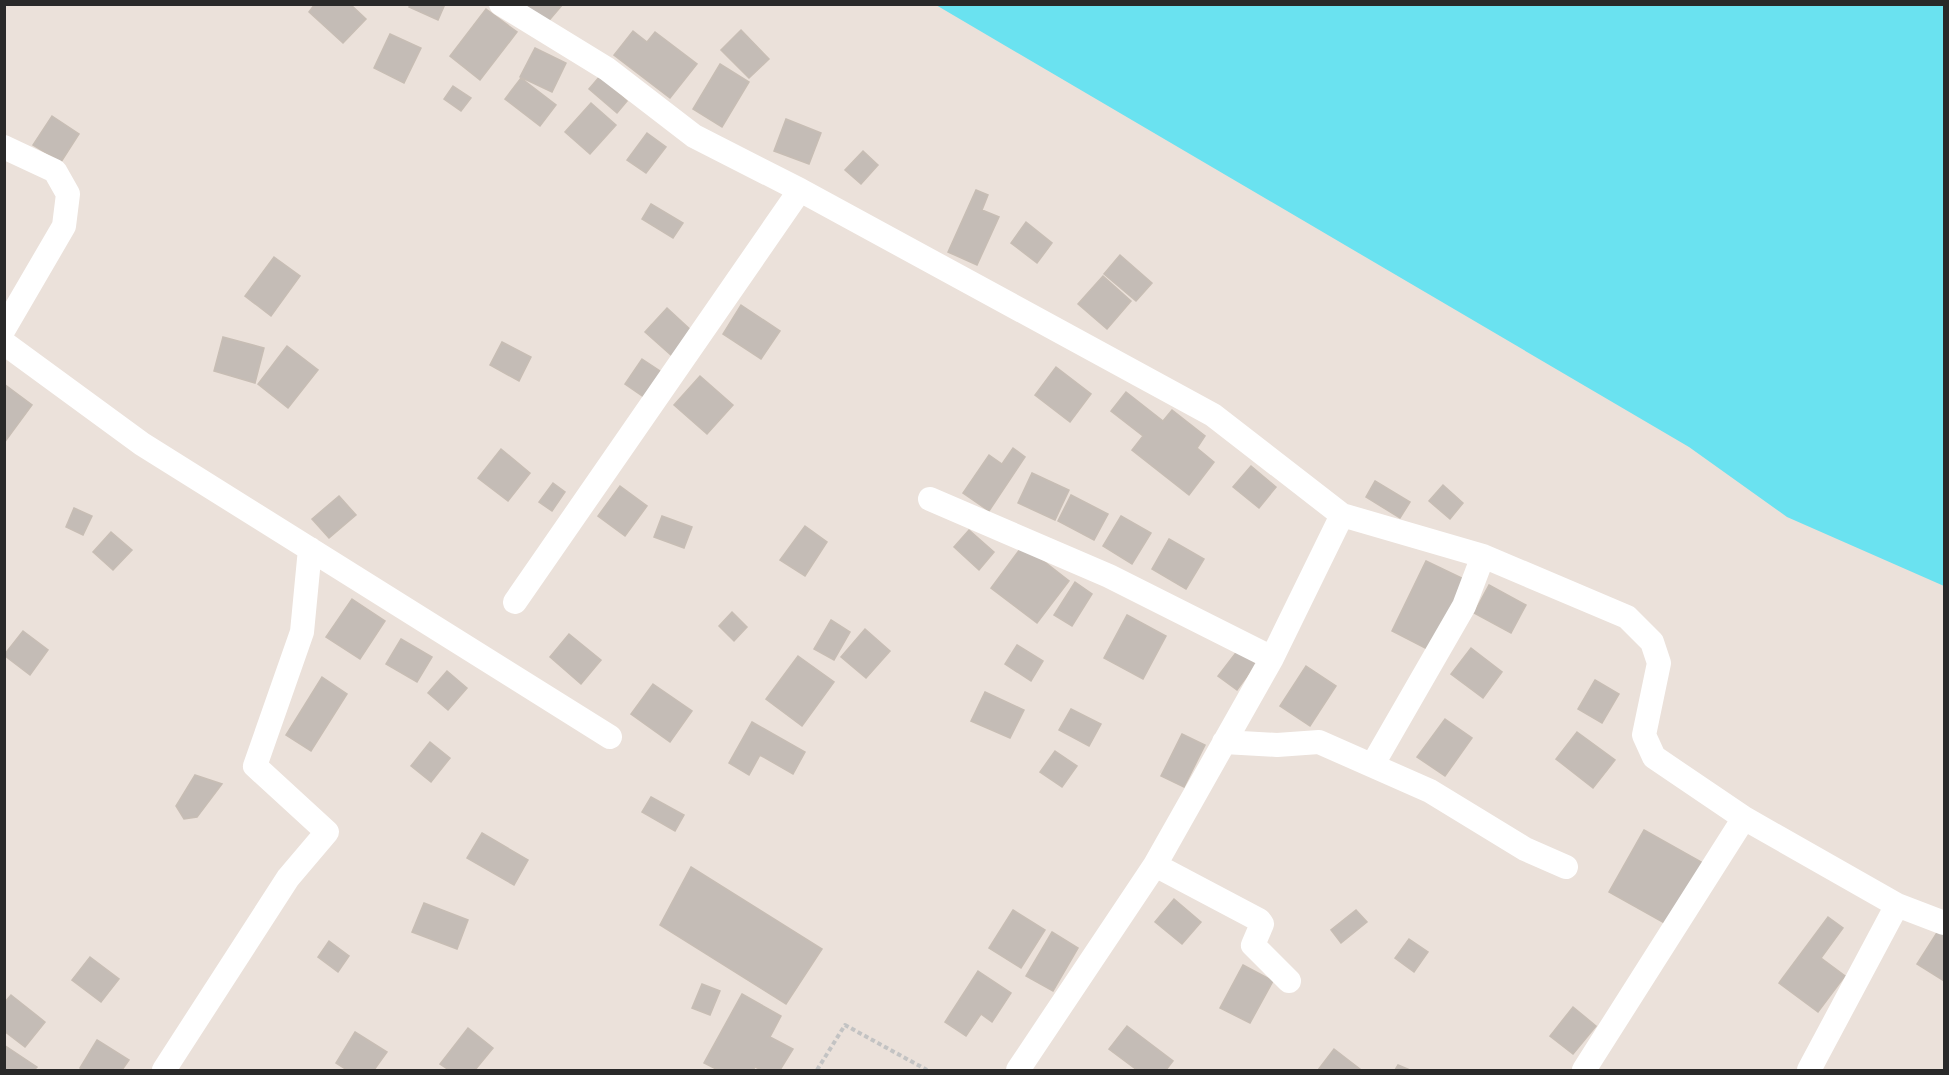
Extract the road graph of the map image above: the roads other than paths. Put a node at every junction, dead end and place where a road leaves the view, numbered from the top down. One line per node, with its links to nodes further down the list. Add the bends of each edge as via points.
1 (501, 4): 3 (street, via 607,69 694,136)
2 (4, 147): 4 (street, via 56,171 68,194 64,226)
3 (800, 190): 7 (street, via 1213,415); 10 (street)
4 (4, 329)
5 (4, 343): 8 (street, via 142,444)
6 (930, 499): 11 (street, via 1109,576)
7 (1342, 514): 9 (street); 11 (street)
8 (310, 549): 12 (street); 21 (street, via 302,632 255,766 327,832 288,878)
9 (1483, 556): 14 (street, via 1464,606); 15 (street, via 1627,617 1652,642 1659,663 1644,735 1648,746 1654,757)
10 (515, 602)
11 (1272, 658): 13 (street)
12 (610, 737)
13 (1224, 742): 14 (street, via 1319,742); 16 (street)
14 (1373, 764): 17 (street, via 1430,791 1525,849)
15 (1744, 819): 18 (street); 23 (street)
16 (1155, 865): 20 (street, via 1259,920 1262,924 1253,945); 22 (street)
17 (1566, 867)
18 (1897, 905): 19 (street); 24 (street)
19 (1944, 923)
20 (1289, 981)
21 (164, 1071)
22 (1018, 1071)
23 (1584, 1071)
24 (1809, 1071)

